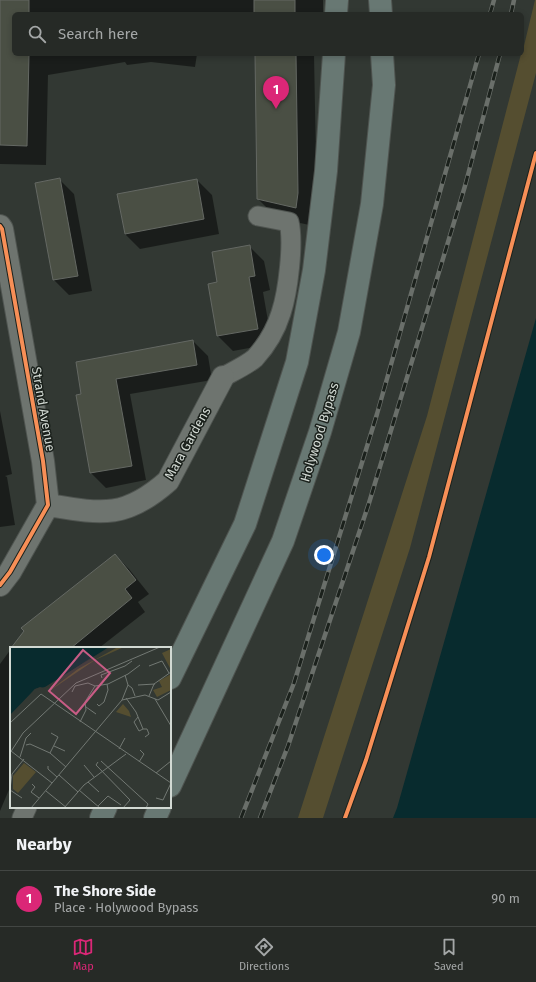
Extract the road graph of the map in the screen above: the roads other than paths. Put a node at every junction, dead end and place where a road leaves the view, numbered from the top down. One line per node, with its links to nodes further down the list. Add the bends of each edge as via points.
1 (337, 0): 3 (highway)
2 (380, 0): 4 (highway)
3 (336, 12)
4 (381, 12)
5 (334, 56): 12 (highway, via 326,171 315,262 297,362 245,524)
6 (382, 56): 13 (highway, Holywood Bypass, via 384,85 372,204 349,332 320,432 283,541)
7 (258, 216): 9 (lane, via 289,222 289,276 281,313 269,339 254,358)
8 (0, 226): 10 (street, Strand Avenue, via 9,262)
9 (223, 377): 10 (street, Mara Gardens, via 168,480 155,493 123,509 106,512 89,512)
10 (48, 505): 11 (street)
11 (0, 585)
12 (171, 676)
13 (171, 784)
14 (27, 808): 17 (lane)
15 (106, 808): 18 (highway)
16 (160, 808): 19 (highway)
17 (22, 818)
18 (101, 818)
19 (155, 818)

